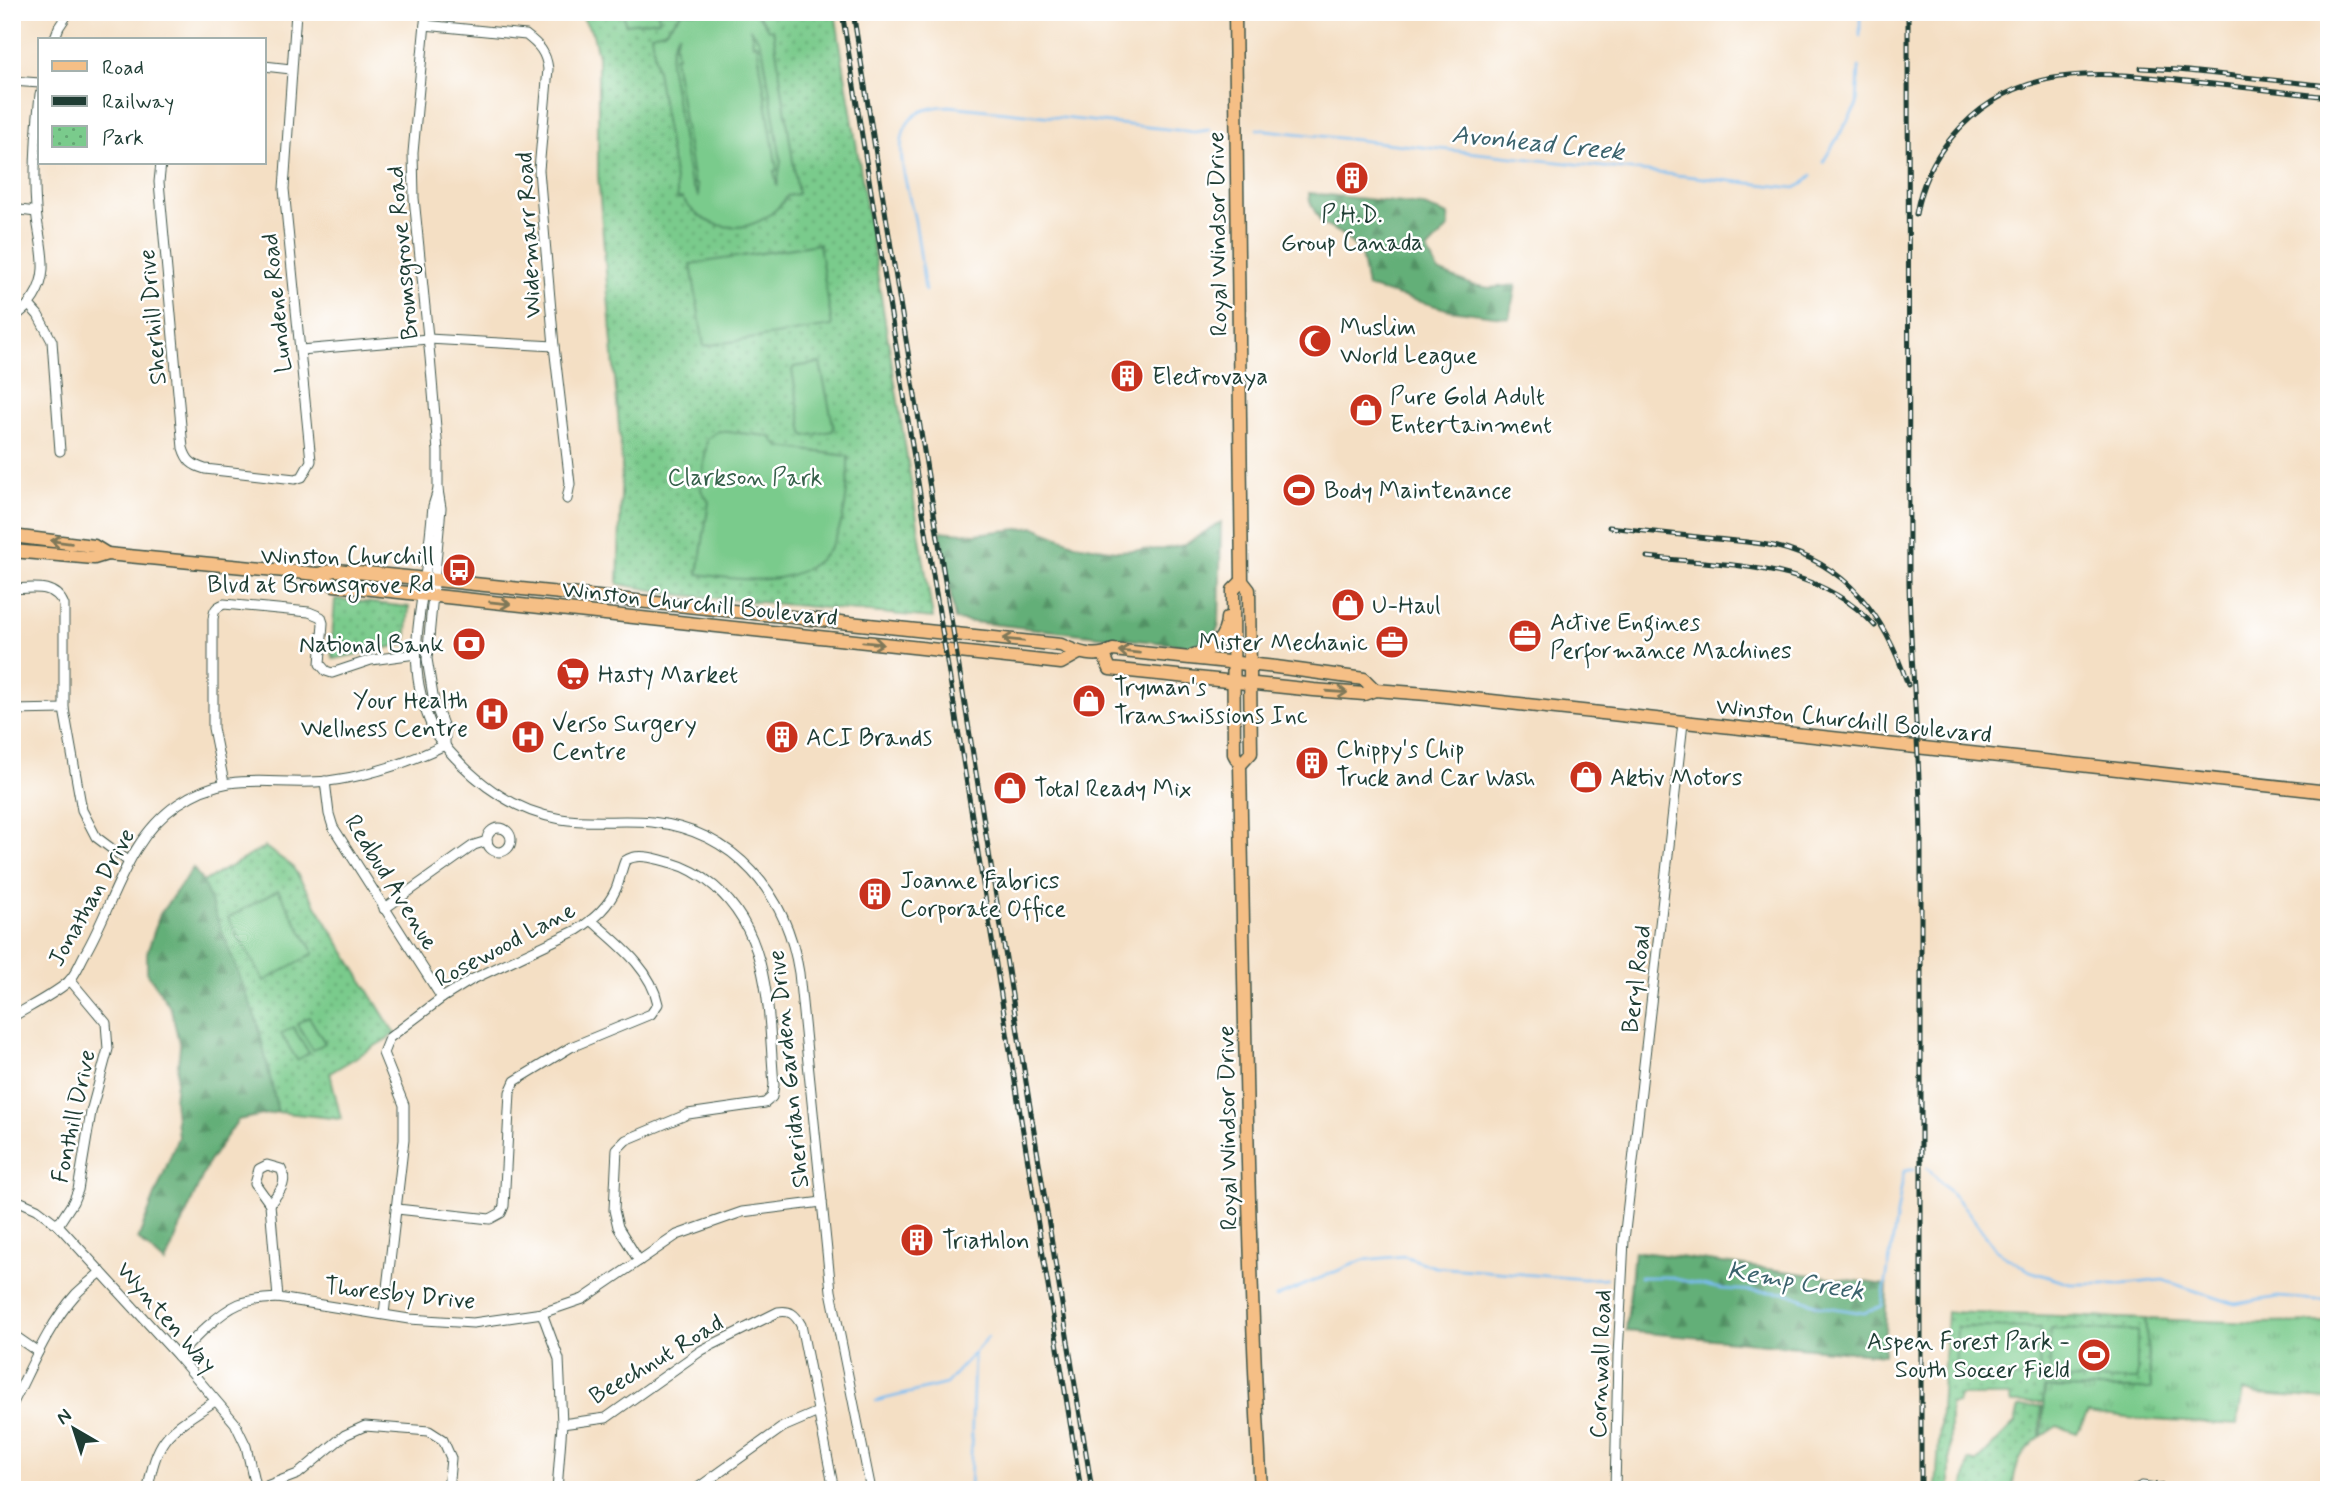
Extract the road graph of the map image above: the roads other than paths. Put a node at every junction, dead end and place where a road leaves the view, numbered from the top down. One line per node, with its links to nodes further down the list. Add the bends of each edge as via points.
1 (69, 12): 6 (street)
2 (296, 12): 8 (street, Lundene Road)
3 (426, 12): 5 (street, Bromsgrove Road)
4 (1235, 12): 28 (main road, Royal Windsor Drive)
5 (425, 24): 17 (street, Bromsgrove Road, via 413,172); 18 (street, Widemarr Road, via 526,35 546,57 539,170)
6 (55, 38)
7 (266, 66): 8 (street)
8 (291, 69): 19 (street, Lundene Road, via 284,189)
9 (12, 81): 10 (street)
10 (38, 83)
11 (38, 113): 14 (street)
12 (160, 164): 21 (street, Sherhill Drive, via 183,447)
13 (12, 209): 14 (street)
14 (36, 212): 15 (street, via 43,269)
15 (29, 305): 16 (street); 20 (street, via 52,341)
16 (12, 318)
17 (428, 339): 18 (street); 19 (street); 27 (street, Bromsgrove Road, via 441,508)
18 (554, 346): 22 (street, Widemarr Road, via 570,484)
19 (301, 350): 21 (street, Lundene Road, via 311,461 302,477 205,470)
20 (60, 451)
21 (192, 465)
22 (567, 499)
23 (12, 536): 25 (main road, Winston Churchill Boulevard, one-way to 23, via 94,546)
24 (12, 551): 25 (main road, Winston Churchill Boulevard, via 94,558)
25 (107, 554): 26 (main road, Winston Churchill Boulevard)
26 (317, 574): 27 (main road, Winston Churchill Boulevard, via 336,570); 31 (main road, Winston Churchill Boulevard, via 334,585)
27 (430, 579): 31 (street, Bromsgrove Road); 32 (main road, Winston Churchill Boulevard, one-way to 27, via 1061,645)
28 (1242, 581): 30 (main road); 37 (main road, Royal Windsor Drive, via 1249,590)
29 (12, 589): 41 (street, via 47,588 61,597)
30 (1233, 595): 34 (main road, via 1227,604 1227,627 1209,650 1192,655); 36 (main road, Royal Windsor Drive)
31 (427, 596): 32 (main road, Winston Churchill Boulevard, one-way to 32, via 1061,663); 33 (street, Sheridan Garden Drive); 44 (street, via 427,659)
32 (1080, 653): 35 (main road, Winston Churchill Boulevard)
33 (416, 654): 44 (street, Sheridan Garden Drive, via 426,712); 47 (street, via 371,660 332,673 320,664 321,617 309,612 218,606 213,619 213,728)
34 (1155, 654): 35 (main road, Winston Churchill Boulevard, one-way to 35, via 1113,650); 36 (main road, Winston Churchill Boulevard)
35 (1104, 655): 38 (main road, Winston Churchill Boulevard, via 1110,669)
36 (1233, 663): 37 (main road, Winston Churchill Boulevard); 38 (main road, Royal Windsor Drive)
37 (1250, 664): 39 (main road, Royal Windsor Drive); 40 (main road, Winston Churchill Boulevard, via 1364,679)
38 (1234, 682): 39 (main road, Winston Churchill Boulevard); 45 (main road, Royal Windsor Drive, via 1234,754)
39 (1250, 684): 40 (main road, Winston Churchill Boulevard, one-way to 40, via 1364,694); 45 (main road, Royal Windsor Drive, via 1251,753)
40 (1375, 690): 43 (main road, Winston Churchill Boulevard)
41 (64, 709): 42 (street); 50 (street, via 86,820 96,837)
42 (12, 710)
43 (1683, 723): 48 (main road, Winston Churchill Boulevard); 61 (street, Beryl Road)
44 (445, 745): 46 (street, Jonathan Drive, via 391,768); 57 (street, Sheridan Garden Drive, via 478,780 532,812 561,819 638,821 683,829 731,852 760,879 784,916 796,950)
45 (1241, 765): 81 (main road, Royal Windsor Drive, via 1254,1365)
46 (326, 781): 47 (street, Jonathan Drive); 51 (street, Redbud Avenue, via 333,827)
47 (224, 783): 50 (street, Jonathan Drive, via 171,810 147,833)
48 (2329, 792)
49 (486, 841): 51 (street)
50 (128, 861): 53 (street, Jonathan Drive, via 98,931)
51 (384, 909): 54 (street, Redbud Avenue)
52 (591, 920): 54 (street, Rosewood Lane); 59 (street, via 644,972 658,1004 651,1014 571,1047 515,1081 510,1092 501,1213 490,1219); 62 (street, Rosewood Lane, via 606,906 629,859 680,866 716,888 742,916 764,979 772,1097 758,1105 688,1114 626,1140 617,1149 614,1210 618,1227)
53 (70, 980): 55 (street, Jonathan Drive); 60 (street, Fonthill Drive, via 106,1023 108,1049 91,1112 78,1190)
54 (442, 998): 59 (street, Rosewood Lane, via 389,1038 383,1053 404,1105)
55 (12, 1017)
56 (12, 1198): 60 (street, Wynten Way)
57 (822, 1202): 62 (street, Thoresby Drive, via 726,1217 677,1235); 80 (street, Sheridan Garden Drive, via 835,1312)
58 (270, 1204): 64 (street)
59 (397, 1209): 66 (street, Rosewood Lane)
60 (58, 1225): 63 (street, Wynten Way)
61 (1624, 1240): 82 (street, Cornwall Road)
62 (639, 1261): 65 (street, Thoresby Drive, via 583,1299)
63 (101, 1272): 68 (street, via 65,1308); 69 (street, Wynten Way)
64 (278, 1298): 66 (street, Thoresby Drive); 69 (street, Thoresby Drive, via 238,1304)
65 (542, 1313): 66 (street, Thoresby Drive, via 473,1323); 73 (street, via 559,1359)
66 (384, 1314)
67 (12, 1335): 68 (street)
68 (38, 1352): 71 (street)
69 (178, 1356): 70 (street, Wynten Way)
70 (215, 1401): 74 (street, via 174,1428 161,1443); 75 (street, Wynten Way, via 235,1423 246,1446)
71 (12, 1405)
72 (818, 1412): 73 (street, Beechnut Road, via 801,1325 786,1311 702,1350 606,1418); 78 (street, via 783,1427); 79 (street, Beechnut Road)
73 (562, 1424): 77 (street)
74 (148, 1490)
75 (256, 1490): 76 (street, via 298,1475 345,1435 365,1426 429,1431 443,1440 451,1458)
76 (448, 1490)
77 (557, 1490)
78 (695, 1490)
79 (834, 1490)
80 (871, 1490)
81 (1261, 1490)
82 (1615, 1490)
83 (2134, 1490): 84 (street, via 2142,1486)
84 (2174, 1490)

